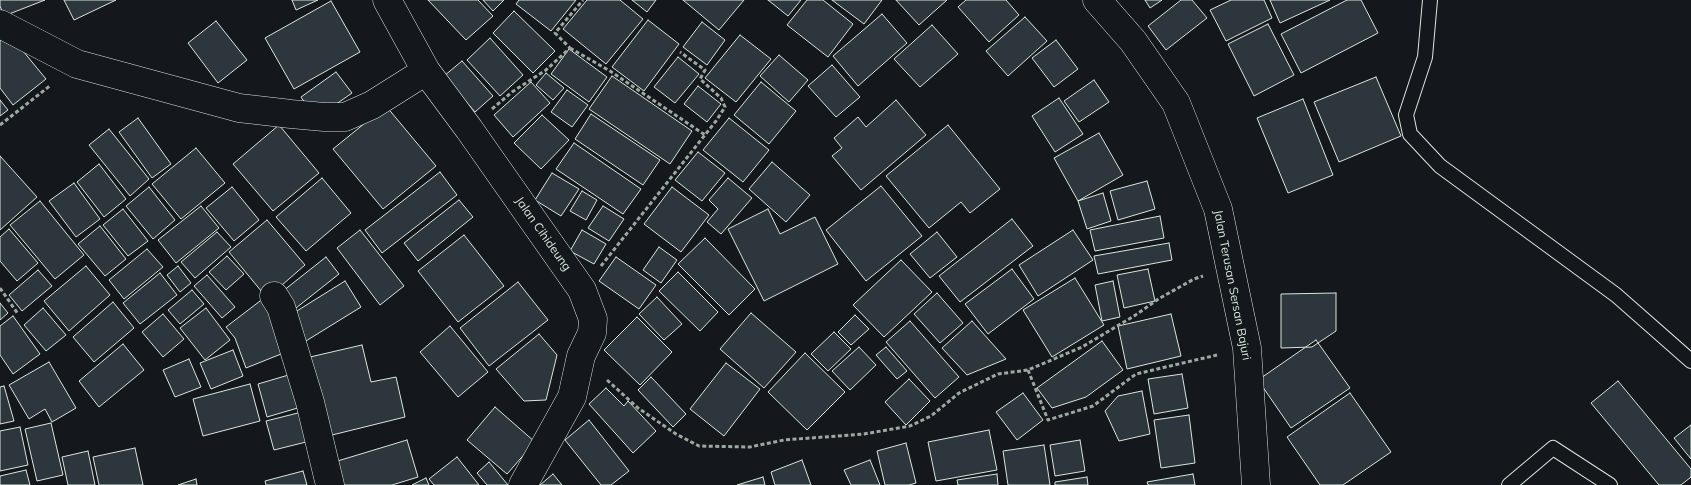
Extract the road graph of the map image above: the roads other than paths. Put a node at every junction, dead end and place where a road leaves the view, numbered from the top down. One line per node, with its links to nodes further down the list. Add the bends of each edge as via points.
1 (387, 0): 5 (street, Jalan Cihideung)
2 (1097, 0): 10 (street, Jalan Terusan Sersan Bajuri, via 1133,41 1176,103 1218,209 1247,348)
3 (1430, 0): 7 (lane, via 1425,57 1406,115 1410,134 1440,166 1616,295)
4 (0, 24): 5 (street, via 77,64 239,108 345,117 359,112)
5 (426, 71): 9 (street, Jalan Cihideung, via 582,290 593,319 592,333 581,356 572,397)
6 (274, 296): 8 (street, via 281,308 310,402)
7 (1691, 361)
8 (330, 485)
9 (523, 485)
10 (1256, 485)
11 (1508, 485): 12 (lane, via 1553,448)
12 (1610, 485)

